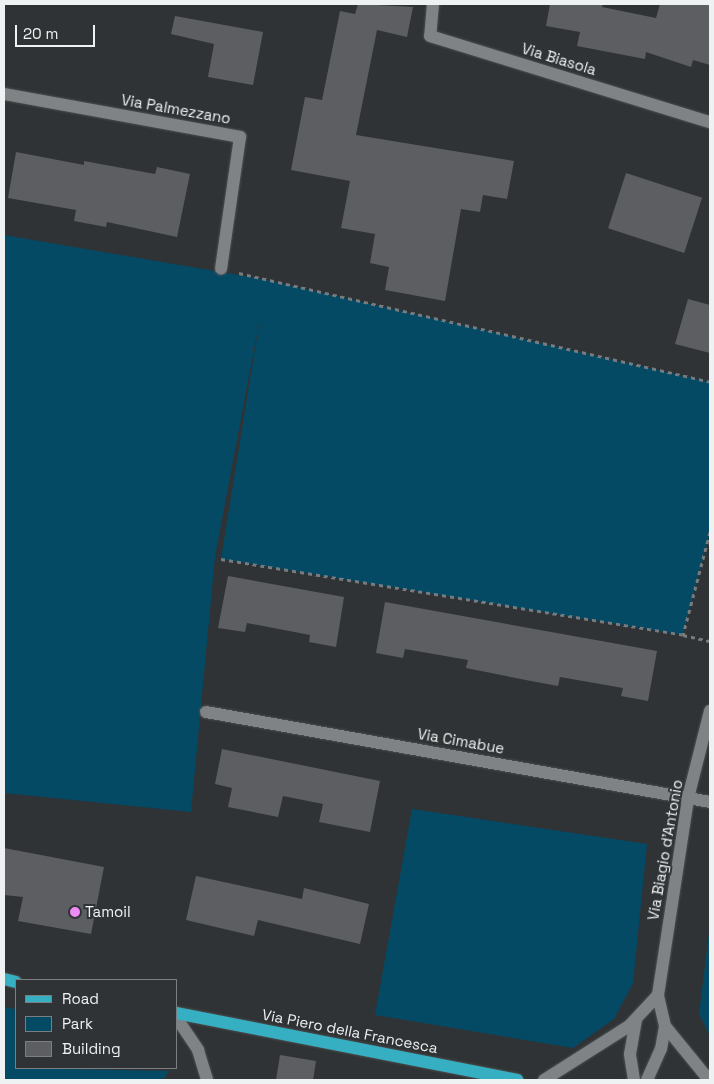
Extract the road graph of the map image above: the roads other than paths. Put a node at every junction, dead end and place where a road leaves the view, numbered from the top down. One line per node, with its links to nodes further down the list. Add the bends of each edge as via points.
1 (433, 4): 3 (street, Via Biasola, via 430,36)
2 (4, 94): 4 (street, Via Palmezzano, via 240,137)
3 (710, 122)
4 (221, 269)
5 (710, 710): 7 (street, Via Biagio d'Antonio)
6 (206, 712): 7 (street, Via Cimabue)
7 (688, 798): 8 (street, Via Cimabue); 9 (street, Via Biagio d'Antonio)
8 (710, 802)
9 (658, 995): 11 (street); 13 (street, Via Biagio d'Antonio)
10 (178, 1013): 15 (main road, Via Piero della Francesca)
11 (636, 1020): 16 (street); 17 (street, via 630,1054)
12 (178, 1021): 14 (street, via 198,1050)
13 (665, 1026): 18 (street, Via Biagio d'Antonio, via 661,1049); 19 (street, Via Biagio d'Antonio)
14 (207, 1080)
15 (517, 1080)
16 (544, 1080)
17 (634, 1080)
18 (647, 1080)
19 (709, 1080)

